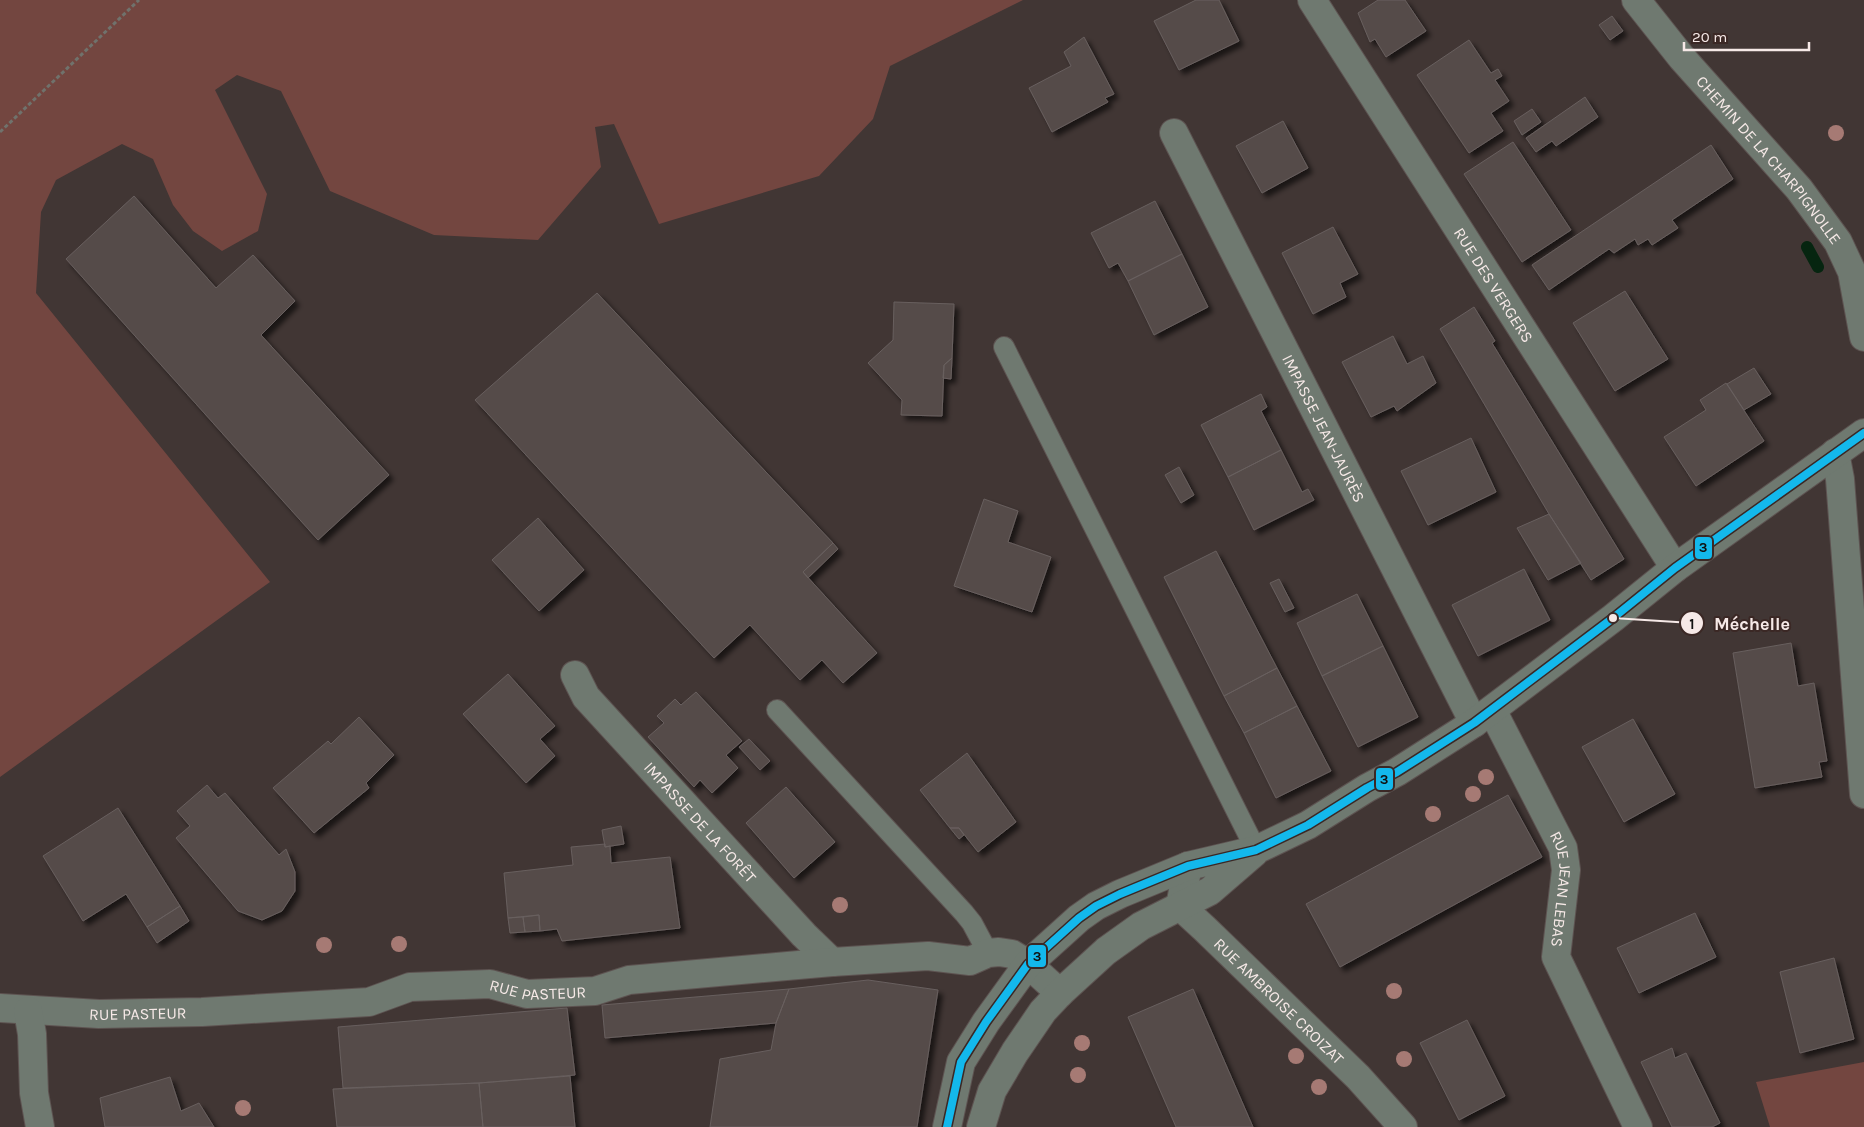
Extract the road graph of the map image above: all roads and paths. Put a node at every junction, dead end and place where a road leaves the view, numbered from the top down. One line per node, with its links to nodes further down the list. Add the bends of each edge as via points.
1 (139, 0): 4 (path)
2 (1312, 0): 10 (street, RUE DES VERGERS)
3 (1636, 0): 6 (street, CHEMIN DE LA CHARPIGNOLLE, via 1682,58 1799,189 1838,242 1852,272)
4 (0, 132)
5 (1174, 133): 13 (street, IMPASSE JEAN-JAURÈS)
6 (1864, 337)
7 (1004, 347): 15 (lane)
8 (1864, 433): 9 (street)
9 (1835, 453): 10 (street); 14 (street, via 1840,479)
10 (1675, 568): 13 (street)
11 (576, 675): 19 (street, IMPASSE DE LA FORÊT, via 586,697 797,928)
12 (777, 710): 18 (lane, via 964,913)
13 (1483, 716): 15 (street, via 1397,772); 28 (street, RUE JEAN LEBAS, via 1563,848 1566,870 1556,957)
14 (1864, 794)
15 (1256, 850): 16 (street); 17 (street, via 1210,891)
16 (1188, 866): 17 (street); 20 (street, via 1096,906)
17 (1180, 906): 21 (street, via 1141,926 1106,951); 27 (street, RUE AMBROISE CROIZAT, via 1358,1077)
18 (988, 953): 19 (street, RUE PASTEUR, via 970,961 928,956); 20 (street, RUE PASTEUR, via 1012,954)
19 (832, 962): 23 (street, RUE PASTEUR, via 629,980 595,992 528,994 490,984 410,987 369,1002 202,1012)
20 (1028, 964): 21 (street, RUE PASTEUR); 25 (street, via 961,1062)
21 (1060, 993): 26 (street, via 1042,1011 992,1091)
22 (0, 1008): 23 (street, RUE PASTEUR)
23 (28, 1011): 24 (street)
24 (40, 1127)
25 (947, 1127)
26 (981, 1127)
27 (1402, 1127)
28 (1638, 1127)

